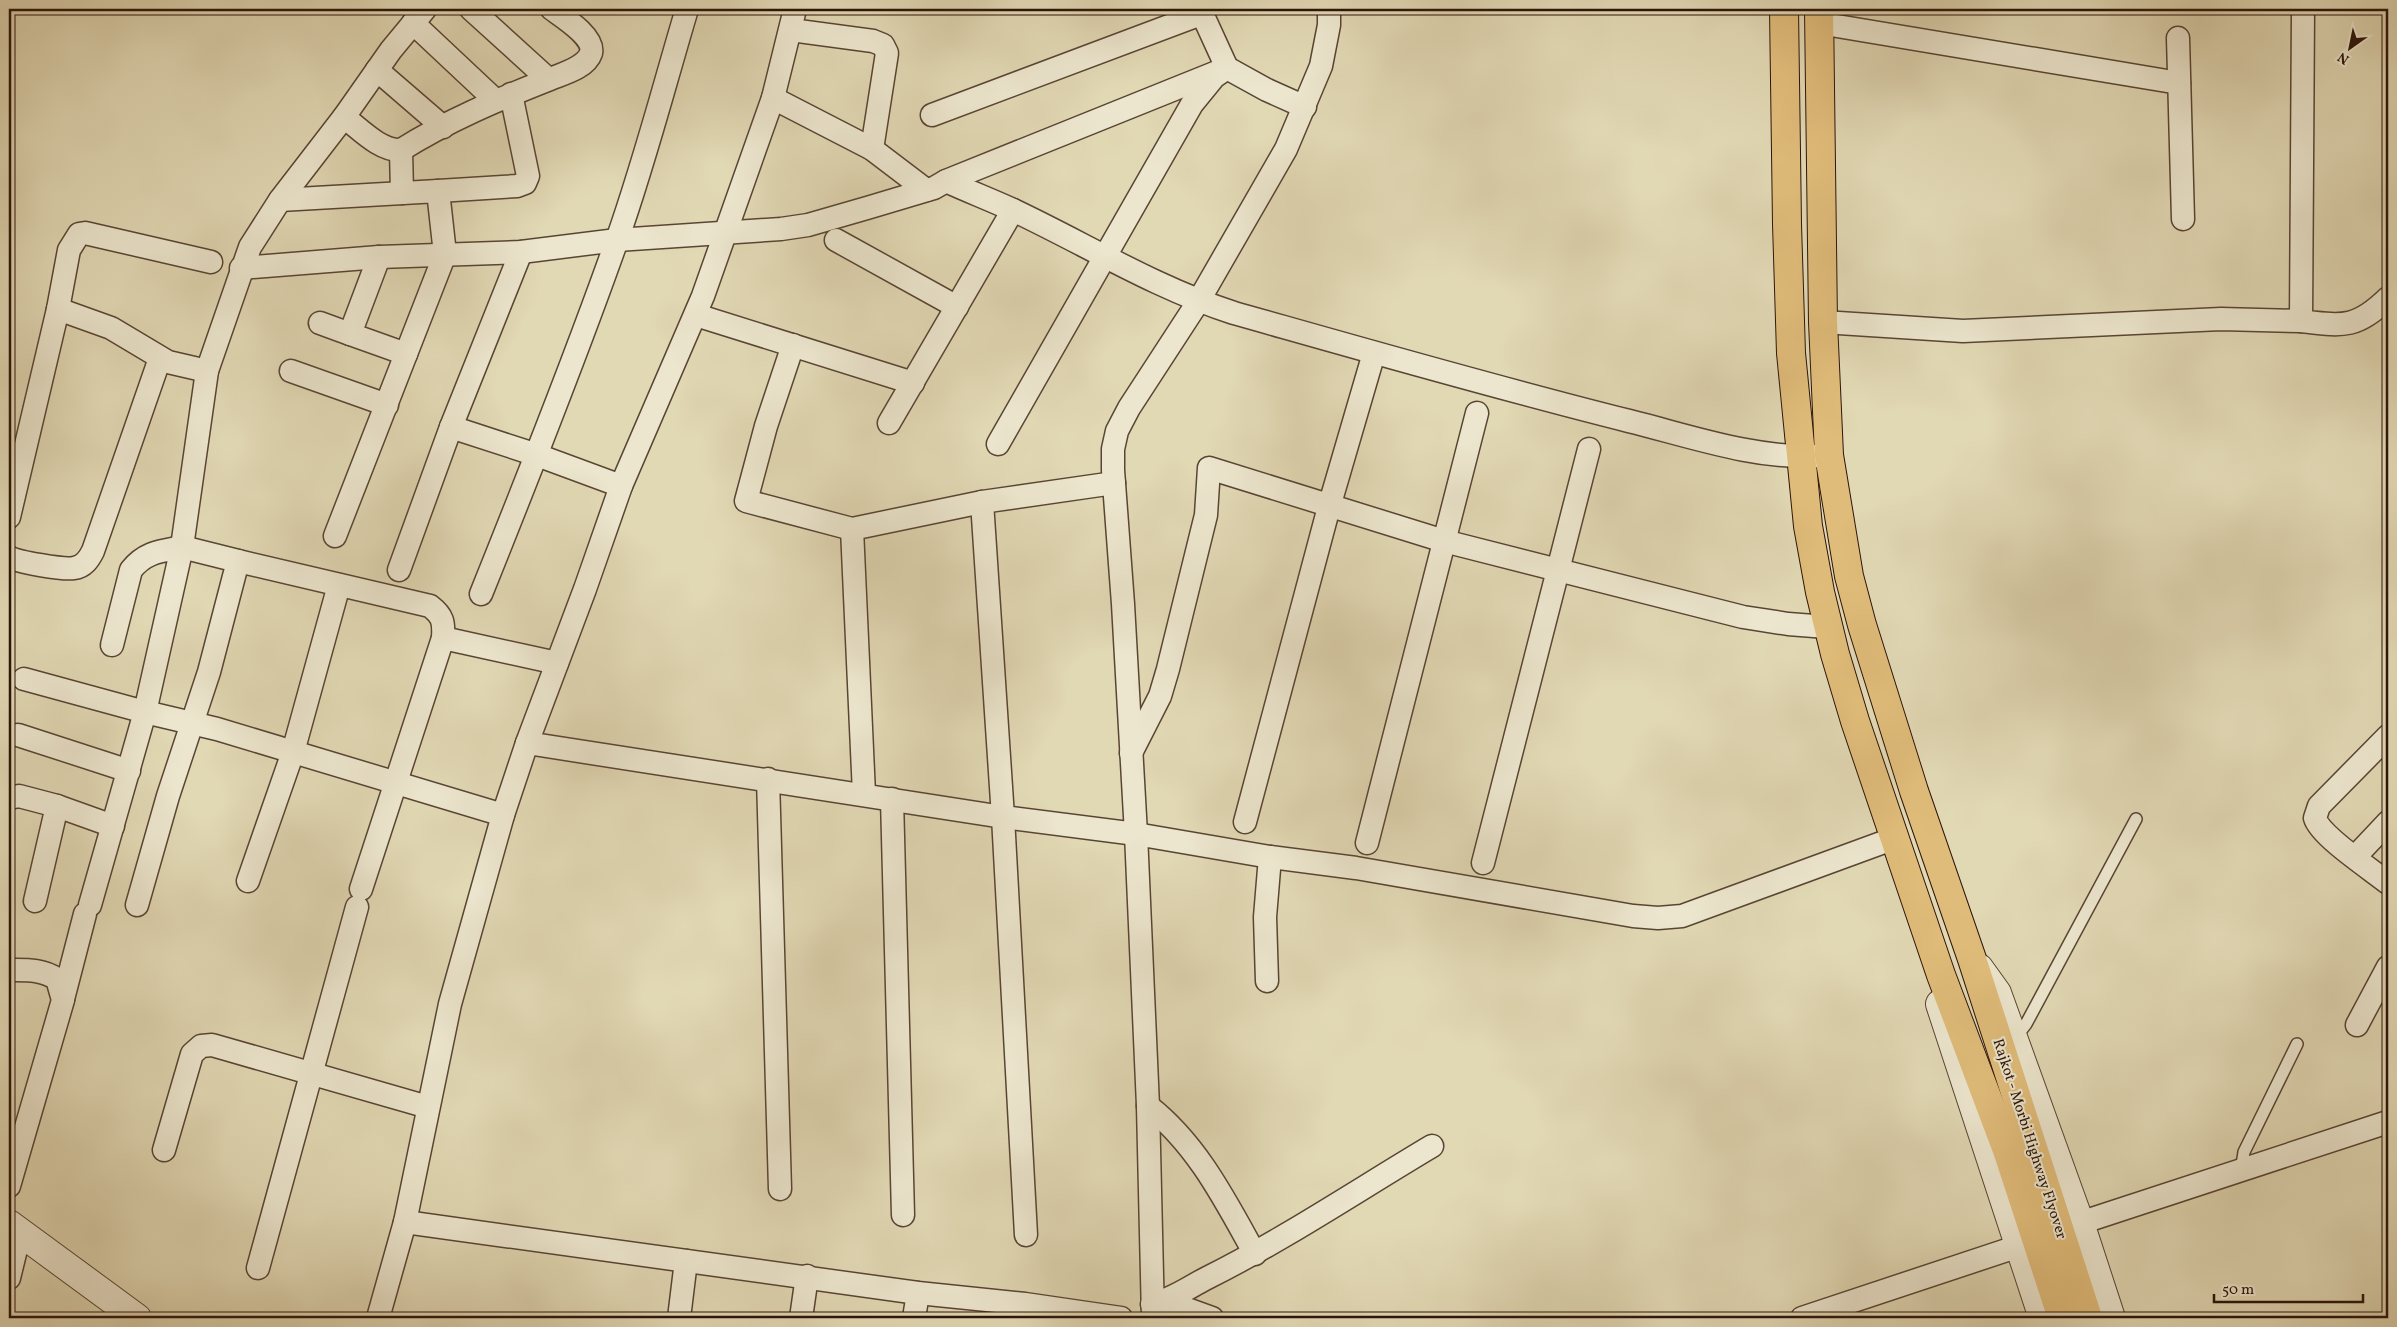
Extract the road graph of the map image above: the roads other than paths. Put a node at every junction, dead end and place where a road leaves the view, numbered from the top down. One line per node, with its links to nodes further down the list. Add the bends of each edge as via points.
1 (472, 9): 14 (street)
2 (552, 9): 14 (street, via 585,36 591,52 579,66)
3 (687, 9): 31 (street)
4 (1329, 9): 18 (street, via 1321,66)
5 (1784, 9): 63 (main road, Rajkot - Morbi Highway Flyover, via 1791,343)
6 (2303, 9): 44 (street)
7 (1201, 11): 12 (street); 19 (street)
8 (419, 16): 13 (street); 16 (street)
9 (1819, 16): 15 (street); 45 (main road, Rajkot - Morbi Highway Flyover)
10 (793, 19): 17 (street); 22 (street, via 873,40 887,53)
11 (2178, 38): 15 (street)
12 (1227, 68): 18 (street); 24 (street); 36 (street, via 1214,77 1192,104)
13 (377, 70): 20 (street); 21 (street)
14 (548, 79): 16 (street)
15 (2179, 83): 29 (street)
16 (503, 97): 21 (street); 25 (street, via 528,176 524,183)
17 (773, 98): 22 (street); 30 (street)
18 (1305, 107): 40 (street, via 1286,149)
19 (932, 115)
20 (344, 117): 23 (street, via 385,147); 27 (street)
21 (443, 127): 23 (street)
22 (872, 149): 24 (street)
23 (401, 150): 26 (street)
24 (936, 185): 28 (street); 30 (street, via 808,225)
25 (438, 191): 26 (street); 34 (street)
26 (402, 193): 27 (street)
27 (280, 200): 38 (street, via 260,228)
28 (1013, 210): 36 (street); 41 (street)
29 (2183, 219)
30 (726, 233): 31 (street); 43 (street)
31 (617, 240): 33 (street); 61 (street)
32 (836, 240): 41 (street)
33 (521, 252): 34 (street); 58 (street)
34 (445, 254): 35 (street); 50 (street)
35 (378, 257): 38 (street); 47 (street)
36 (1105, 258): 40 (street); 59 (street)
37 (211, 262): 42 (street, via 79,234 69,250)
38 (241, 268): 53 (street)
39 (2388, 298): 44 (street, via 2358,321 2340,326)
40 (1198, 302): 49 (street); 64 (street, via 1117,431 1113,449)
41 (957, 307): 54 (street)
42 (58, 309): 51 (street, via 111,328); 68 (street)
43 (696, 314): 48 (street); 65 (street)
44 (2301, 321): 45 (street, via 2212,320 1963,331)
45 (1823, 322): 62 (main road, Rajkot - Morbi Highway Flyover)
46 (320, 323): 47 (street)
47 (350, 334): 50 (street)
48 (793, 345): 54 (street); 69 (street, via 746,500)
49 (1374, 353): 63 (street, via 1748,450); 67 (street)
50 (406, 354): 55 (street)
51 (160, 358): 53 (street); 73 (street, via 94,551 88,560 73,569 20,562)
52 (291, 370): 55 (street)
53 (206, 371): 72 (street)
54 (913, 383): 57 (street)
55 (387, 405): 70 (street)
56 (1477, 413): 71 (street)
57 (889, 423)
58 (451, 427): 61 (street); 75 (street)
59 (998, 444)
60 (1589, 449): 76 (street)
61 (537, 455): 65 (street); 78 (street)
62 (1829, 455): 63 (street); 120 (main road, Rajkot - Morbi Highway Flyover, via 1849,576 1862,625 1914,791 1972,959)
63 (1800, 457): 79 (main road, Rajkot - Morbi Highway Flyover, via 1808,526)
64 (1114, 483): 66 (street); 90 (street)
65 (621, 486): 82 (street)
66 (982, 502): 69 (street); 99 (street)
67 (1329, 507): 71 (street); 90 (street, via 1209,468 1206,515 1168,669 1160,696); 101 (street)
68 (9, 517)
69 (852, 529): 94 (street)
70 (335, 536)
71 (1444, 541): 76 (street); 106 (street)
72 (182, 547): 74 (street); 81 (street, via 148,554 131,570); 84 (street)
73 (9, 557)
74 (238, 561): 77 (street); 85 (street, via 209,672)
75 (399, 570)
76 (1560, 570): 79 (street, via 1767,622); 109 (street)
77 (339, 585): 80 (street, via 430,606 440,614 444,623); 89 (street)
78 (482, 594)
79 (1827, 627): 105 (main road, Rajkot - Morbi Highway Flyover)
80 (444, 638): 82 (street); 93 (street)
81 (112, 645)
82 (557, 663): 88 (street)
83 (24, 679): 84 (street)
84 (145, 712): 85 (street); 91 (street)
85 (192, 722): 89 (street); 113 (street)
86 (18, 735): 91 (street)
87 (2388, 736): 108 (street, via 2316,812 2314,818 2317,825)
88 (527, 743): 92 (street); 98 (street)
89 (293, 752): 93 (street); 110 (street)
90 (1131, 753): 104 (street)
91 (129, 771): 103 (street)
92 (768, 779): 94 (street); 130 (street)
93 (397, 783): 98 (street); 122 (street, via 359,898)
94 (864, 794): 96 (street)
95 (9, 798): 97 (street, via 20,796)
96 (892, 799): 99 (street); 131 (street)
97 (57, 806): 103 (street); 112 (street)
98 (503, 815): 124 (street, via 450,1004)
99 (1003, 817): 104 (street); 135 (street)
100 (2136, 819): 120 (lane, via 2026,1024)
101 (1245, 822)
102 (2388, 822): 108 (street)
103 (113, 826): 118 (street)
104 (1136, 834): 107 (street); 123 (street)
105 (1895, 838): 107 (street, via 1682,916 1658,918); 116 (main road, Rajkot - Morbi Highway Flyover)
106 (1367, 843)
107 (1270, 857): 117 (street, via 1264,917)
108 (2355, 857): 111 (street)
109 (1483, 863)
110 (248, 881)
111 (2388, 883)
112 (35, 901)
113 (137, 905)
114 (2388, 967): 119 (street)
115 (9, 970): 118 (street, via 48,973 57,979)
116 (1941, 975): 136 (street, via 1941,1010); 154 (main road, Rajkot - Morbi Highway Flyover, via 2007,1150)
117 (1267, 981)
118 (62, 1000): 129 (street)
119 (2357, 1024)
120 (2005, 1038): 133 (street); 155 (main road, Rajkot - Morbi Highway Flyover)
121 (2298, 1044): 128 (lane, via 2244,1152)
122 (311, 1074): 124 (street); 127 (street, via 212,1045 201,1046 192,1054); 139 (street)
123 (1148, 1106): 137 (street, via 1168,1121 1194,1152); 143 (street)
124 (428, 1107): 132 (street)
125 (2388, 1122): 128 (street)
126 (1432, 1146): 137 (street)
127 (164, 1150)
128 (2241, 1171): 133 (street)
129 (9, 1186)
130 (780, 1189)
131 (903, 1215)
132 (404, 1222): 138 (street); 147 (street)
133 (2080, 1223): 156 (street)
134 (14, 1229): 141 (street); 146 (street)
135 (1026, 1235)
136 (2019, 1246): 145 (street); 153 (street)
137 (1255, 1254): 143 (street, via 1188,1287)
138 (686, 1261): 140 (street); 148 (street)
139 (258, 1268)
140 (807, 1276): 142 (street); 149 (street)
141 (9, 1278)
142 (918, 1293): 144 (street); 150 (street)
143 (1157, 1308): 152 (street)
144 (1024, 1311): 151 (street)
145 (1810, 1317)
146 (137, 1318)
147 (378, 1318)
148 (679, 1318)
149 (800, 1318)
150 (914, 1318)
151 (1121, 1318)
152 (1212, 1318)
153 (2043, 1318)
154 (2062, 1318)
155 (2088, 1318)
156 (2111, 1318)

